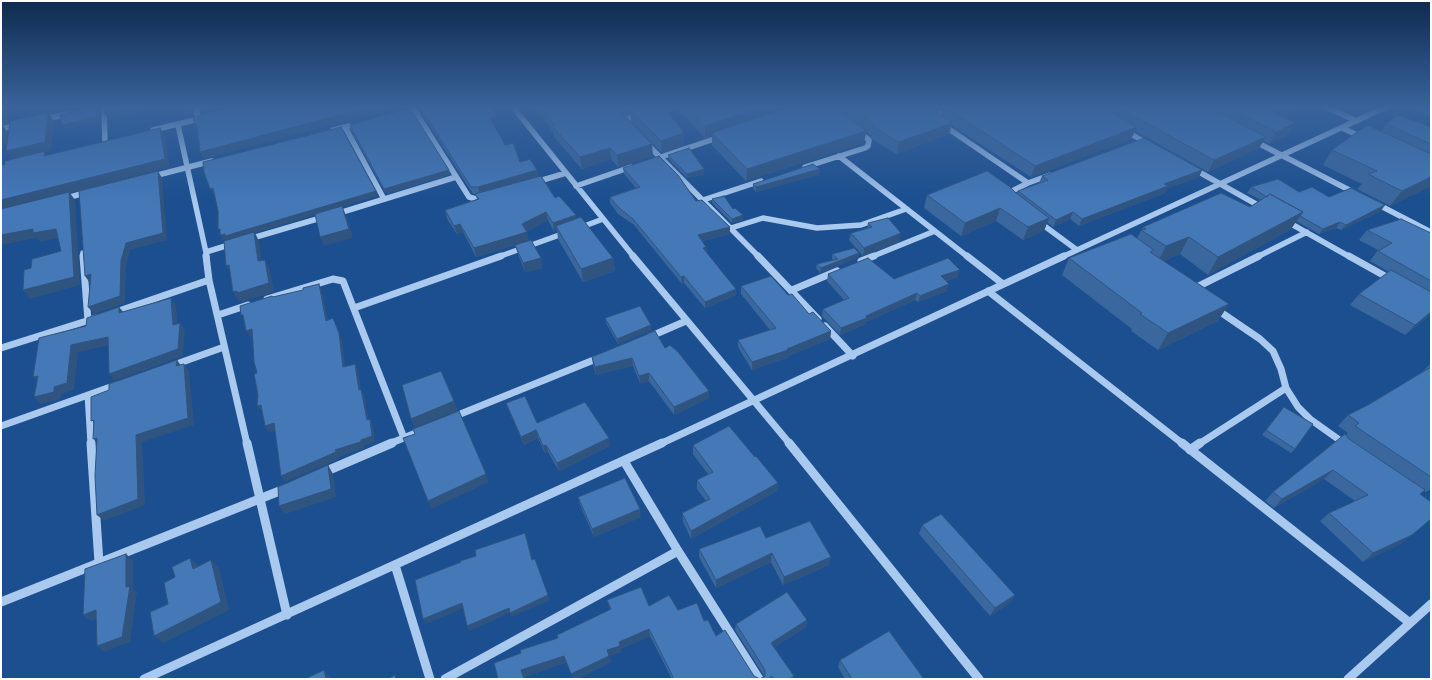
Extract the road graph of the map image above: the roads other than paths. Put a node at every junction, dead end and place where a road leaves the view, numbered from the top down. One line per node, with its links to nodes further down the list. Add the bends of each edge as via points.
1 (105, 139): 16 (street)
2 (181, 139): 27 (street)
3 (351, 139): 42 (street)
4 (433, 139): 31 (street)
5 (538, 139): 30 (street)
6 (642, 139): 22 (street)
7 (716, 139): 22 (street)
8 (867, 139): 20 (street, via 868,146)
9 (963, 139): 36 (street)
10 (1250, 139): 21 (street)
11 (1319, 139): 21 (street)
12 (1364, 139): 15 (street)
13 (112, 140): 16 (street)
14 (1141, 140): 17 (street); 19 (street)
15 (1369, 141)
16 (105, 142): 18 (street)
17 (1134, 142)
18 (98, 144)
19 (1154, 147)
20 (839, 156): 28 (street); 48 (street)
21 (1282, 156): 35 (street); 40 (street)
22 (662, 157): 24 (street); 44 (street)
23 (218, 159): 27 (street)
24 (655, 159)
25 (640, 164): 37 (street)
26 (1187, 165): 35 (street)
27 (188, 167): 32 (street); 61 (street)
28 (797, 170)
29 (1056, 172): 36 (street)
30 (566, 173): 34 (street); 37 (street)
31 (456, 177): 39 (street, via 471,198); 42 (street)
32 (145, 178)
33 (769, 179): 44 (street)
34 (530, 183)
35 (1219, 183): 49 (street); 60 (street, via 1111,238)
36 (1028, 184): 45 (street, via 1007,194)
37 (576, 186): 52 (street)
38 (94, 191): 41 (street)
39 (495, 194)
40 (1358, 194)
41 (79, 195): 43 (street); 47 (street)
42 (384, 199): 57 (street)
43 (58, 200)
44 (703, 200): 53 (street)
45 (1013, 202)
46 (1371, 202): 56 (street)
47 (80, 203)
48 (906, 209): 53 (street, via 861,225 813,227 763,218); 54 (street)
49 (1266, 209)
50 (1031, 216): 60 (street)
51 (1280, 217): 55 (street)
52 (603, 219): 71 (street); 74 (street)
53 (731, 228): 67 (street)
54 (935, 231): 62 (street); 66 (street)
55 (1307, 232): 65 (street); 69 (street)
56 (1431, 232)
57 (243, 241)
58 (82, 242): 73 (street)
59 (235, 243): 61 (street)
60 (1077, 250): 66 (street)
61 (206, 252): 64 (street)
62 (856, 263)
63 (842, 269): 67 (street)
64 (209, 280): 72 (street); 73 (street)
65 (1396, 282)
66 (1003, 284): 68 (street)
67 (792, 290): 79 (street)
68 (988, 291): 79 (street); 90 (street)
69 (1189, 291)
70 (1208, 304): 82 (street, via 1260,339 1273,351 1282,369)
71 (354, 308): 72 (street, via 343,281 333,279); 88 (street)
72 (218, 315): 76 (street)
73 (88, 321): 77 (street)
74 (686, 321): 75 (street); 84 (street)
75 (643, 339)
76 (224, 347): 80 (street); 94 (street)
77 (1, 348)
78 (607, 354): 85 (street)
79 (853, 356): 84 (street)
80 (167, 367)
81 (124, 382): 83 (street)
82 (1286, 388): 89 (street, via 1298,408); 90 (street)
83 (88, 395): 86 (street); 96 (street)
84 (755, 402): 91 (street); 106 (street)
85 (448, 420)
86 (1, 426)
87 (433, 426): 88 (street)
88 (404, 438): 92 (street)
89 (1349, 447)
90 (1190, 450): 101 (street)
91 (624, 461): 95 (street); 97 (street)
92 (317, 475)
93 (296, 484): 94 (street)
94 (260, 499): 96 (street); 100 (street)
95 (678, 551): 104 (street); 105 (street)
96 (99, 562): 98 (street)
97 (395, 565): 100 (street); 103 (street)
98 (1, 602)
99 (1431, 604): 101 (street)
100 (287, 615): 102 (street)
101 (1410, 624): 107 (street)
102 (144, 679)
103 (430, 679)
104 (445, 679)
105 (759, 679)
106 (979, 679)
107 (1348, 679)

